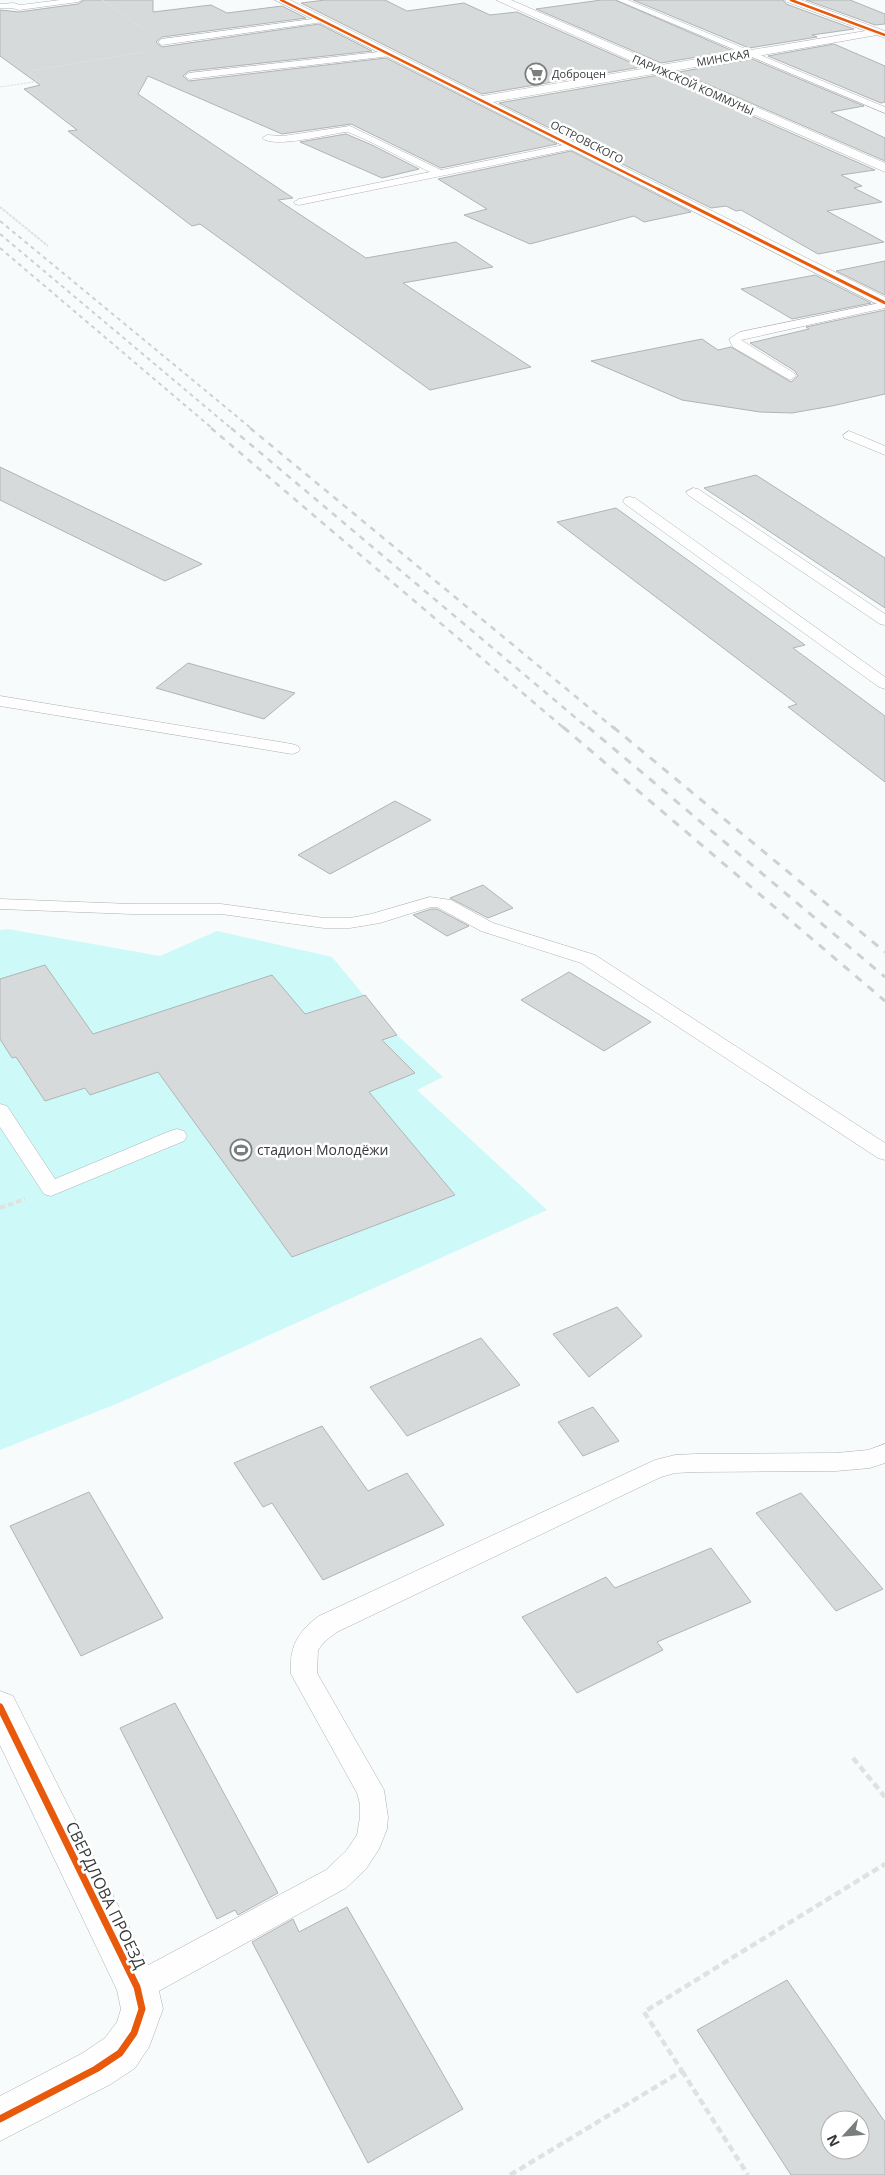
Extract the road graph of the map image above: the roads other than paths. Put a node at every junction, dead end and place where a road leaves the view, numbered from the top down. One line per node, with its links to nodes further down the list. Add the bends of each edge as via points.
1 (78, 0): 6 (lane, via 19,8)
2 (281, 0): 7 (street, ОСТРОВСКОГО)
3 (502, 0): 12 (street, ПАРИЖСКОЙ КОММУНЫ)
4 (621, 0): 10 (lane)
5 (791, 0): 8 (street)
6 (0, 6)
7 (320, 20): 9 (lane); 11 (street, ОСТРОВСКОГО)
8 (881, 33): 10 (street, МИНСКАЯ)
9 (162, 42)
10 (749, 53): 12 (street, МИНСКАЯ); 15 (lane)
11 (388, 54): 13 (lane); 14 (street, ОСТРОВСКОГО)
12 (658, 69): 14 (street, МИНСКАЯ); 18 (street, ПАРИЖСКОЙ КОММУНЫ)
13 (189, 76)
14 (481, 100): 17 (street, ОСТРОВСКОГО)
15 (885, 110)
16 (267, 138): 19 (lane, via 283,140 350,129)
17 (573, 146): 19 (lane); 21 (street, ОСТРОВСКОГО)
18 (885, 168)
19 (439, 173): 20 (lane)
20 (299, 202)
21 (885, 304): 22 (lane, via 734,339)
22 (790, 376)
23 (849, 435): 24 (lane)
24 (885, 451)
25 (693, 492): 27 (lane)
26 (630, 502): 28 (lane)
27 (885, 621)
28 (885, 684)
29 (0, 701): 30 (lane)
30 (292, 749)
31 (0, 904): 34 (lane, via 221,910 333,923 374,919 430,902 446,904 487,927 588,959)
32 (0, 1111): 33 (lane, via 51,1189)
33 (178, 1136)
34 (885, 1153)
35 (885, 1453): 37 (lane, via 870,1459 836,1462 696,1463 655,1469 314,1633 305,1644 302,1658 304,1674 370,1790 376,1808 366,1849 336,1879)
36 (0, 1708): 37 (street, СВЕРДЛОВА ПРОЕЗД)
37 (137, 1987): 38 (street, СВЕРДЛОВА ПРОЕЗД, via 142,2008 134,2032 120,2053)
38 (0, 2119)

